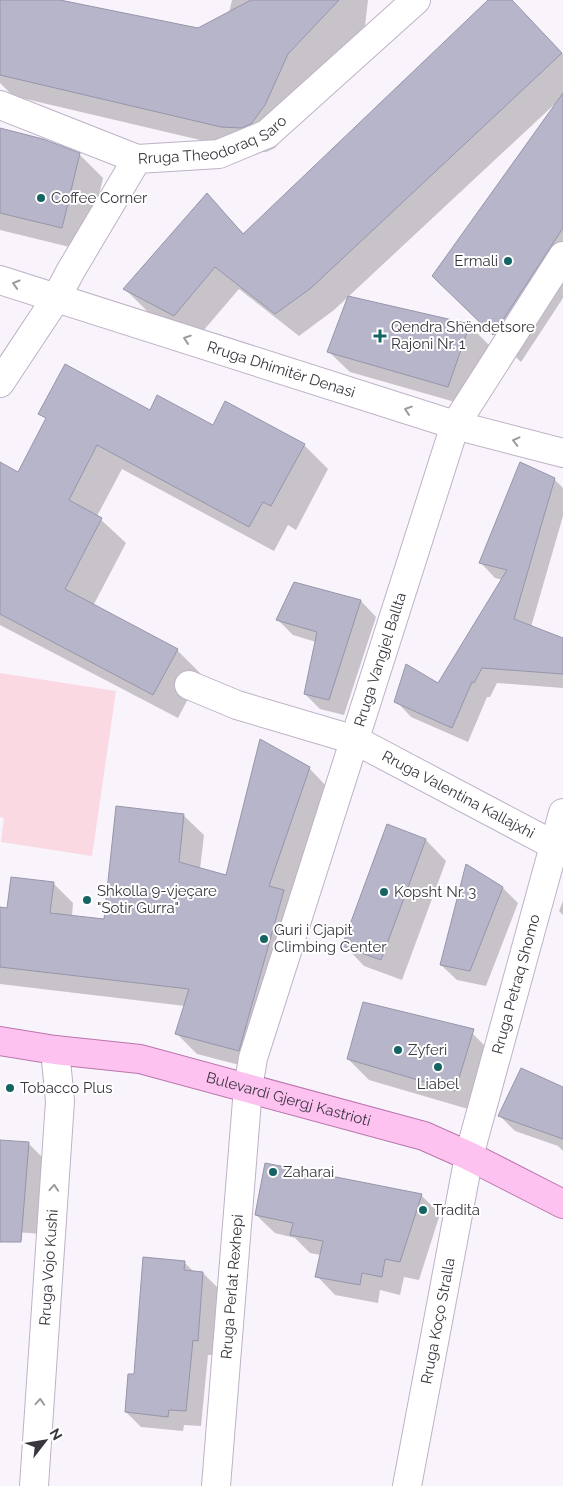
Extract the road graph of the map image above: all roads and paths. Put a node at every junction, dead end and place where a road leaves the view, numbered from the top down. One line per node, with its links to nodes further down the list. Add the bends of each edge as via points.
1 (416, 0): 3 (street, Rruga Theodoraq Saro, via 267,134 219,154)
2 (0, 105): 3 (street)
3 (137, 158): 6 (street, Rruga Theodoraq Saro)
4 (563, 256): 8 (street, Rruga Vangjel Ballta)
5 (0, 280): 6 (street, Rruga Dhimitër Denasi, one-way to 5)
6 (57, 297): 7 (street, Rruga Theodoraq Saro); 8 (street, Rruga Dhimitër Denasi, one-way to 6)
7 (0, 383)
8 (455, 425): 9 (street, Rruga Dhimitër Denasi, one-way to 8); 11 (street, Rruga Vangjel Ballta)
9 (563, 453)
10 (188, 685): 11 (street, Rruga Valentina Kallajxhi, via 237,705)
11 (355, 740): 13 (street, Rruga Valentina Kallajxhi); 16 (street, Rruga Vangjel Ballta, via 253,1058)
12 (563, 813): 13 (street, Rruga Petraq Shomo)
13 (558, 847): 17 (street, Rruga Petraq Shomo)
14 (0, 1041): 15 (main road, Bulevardi Gjergj Kastrioti)
15 (55, 1050): 16 (main road, Bulevardi Gjergj Kastrioti, via 140,1059); 19 (street, Rruga Vojo Kushi, one-way to 15, via 60,1100)
16 (248, 1088): 17 (main road, Bulevardi Gjergj Kastrioti, via 424,1136); 20 (street, Rruga Perlat Rexhepi)
17 (470, 1156): 18 (main road, Bulevardi Gjergj Kastrioti); 21 (street, Rruga Koço Stralla)
18 (563, 1204)
19 (34, 1486)
20 (216, 1486)
21 (407, 1486)

